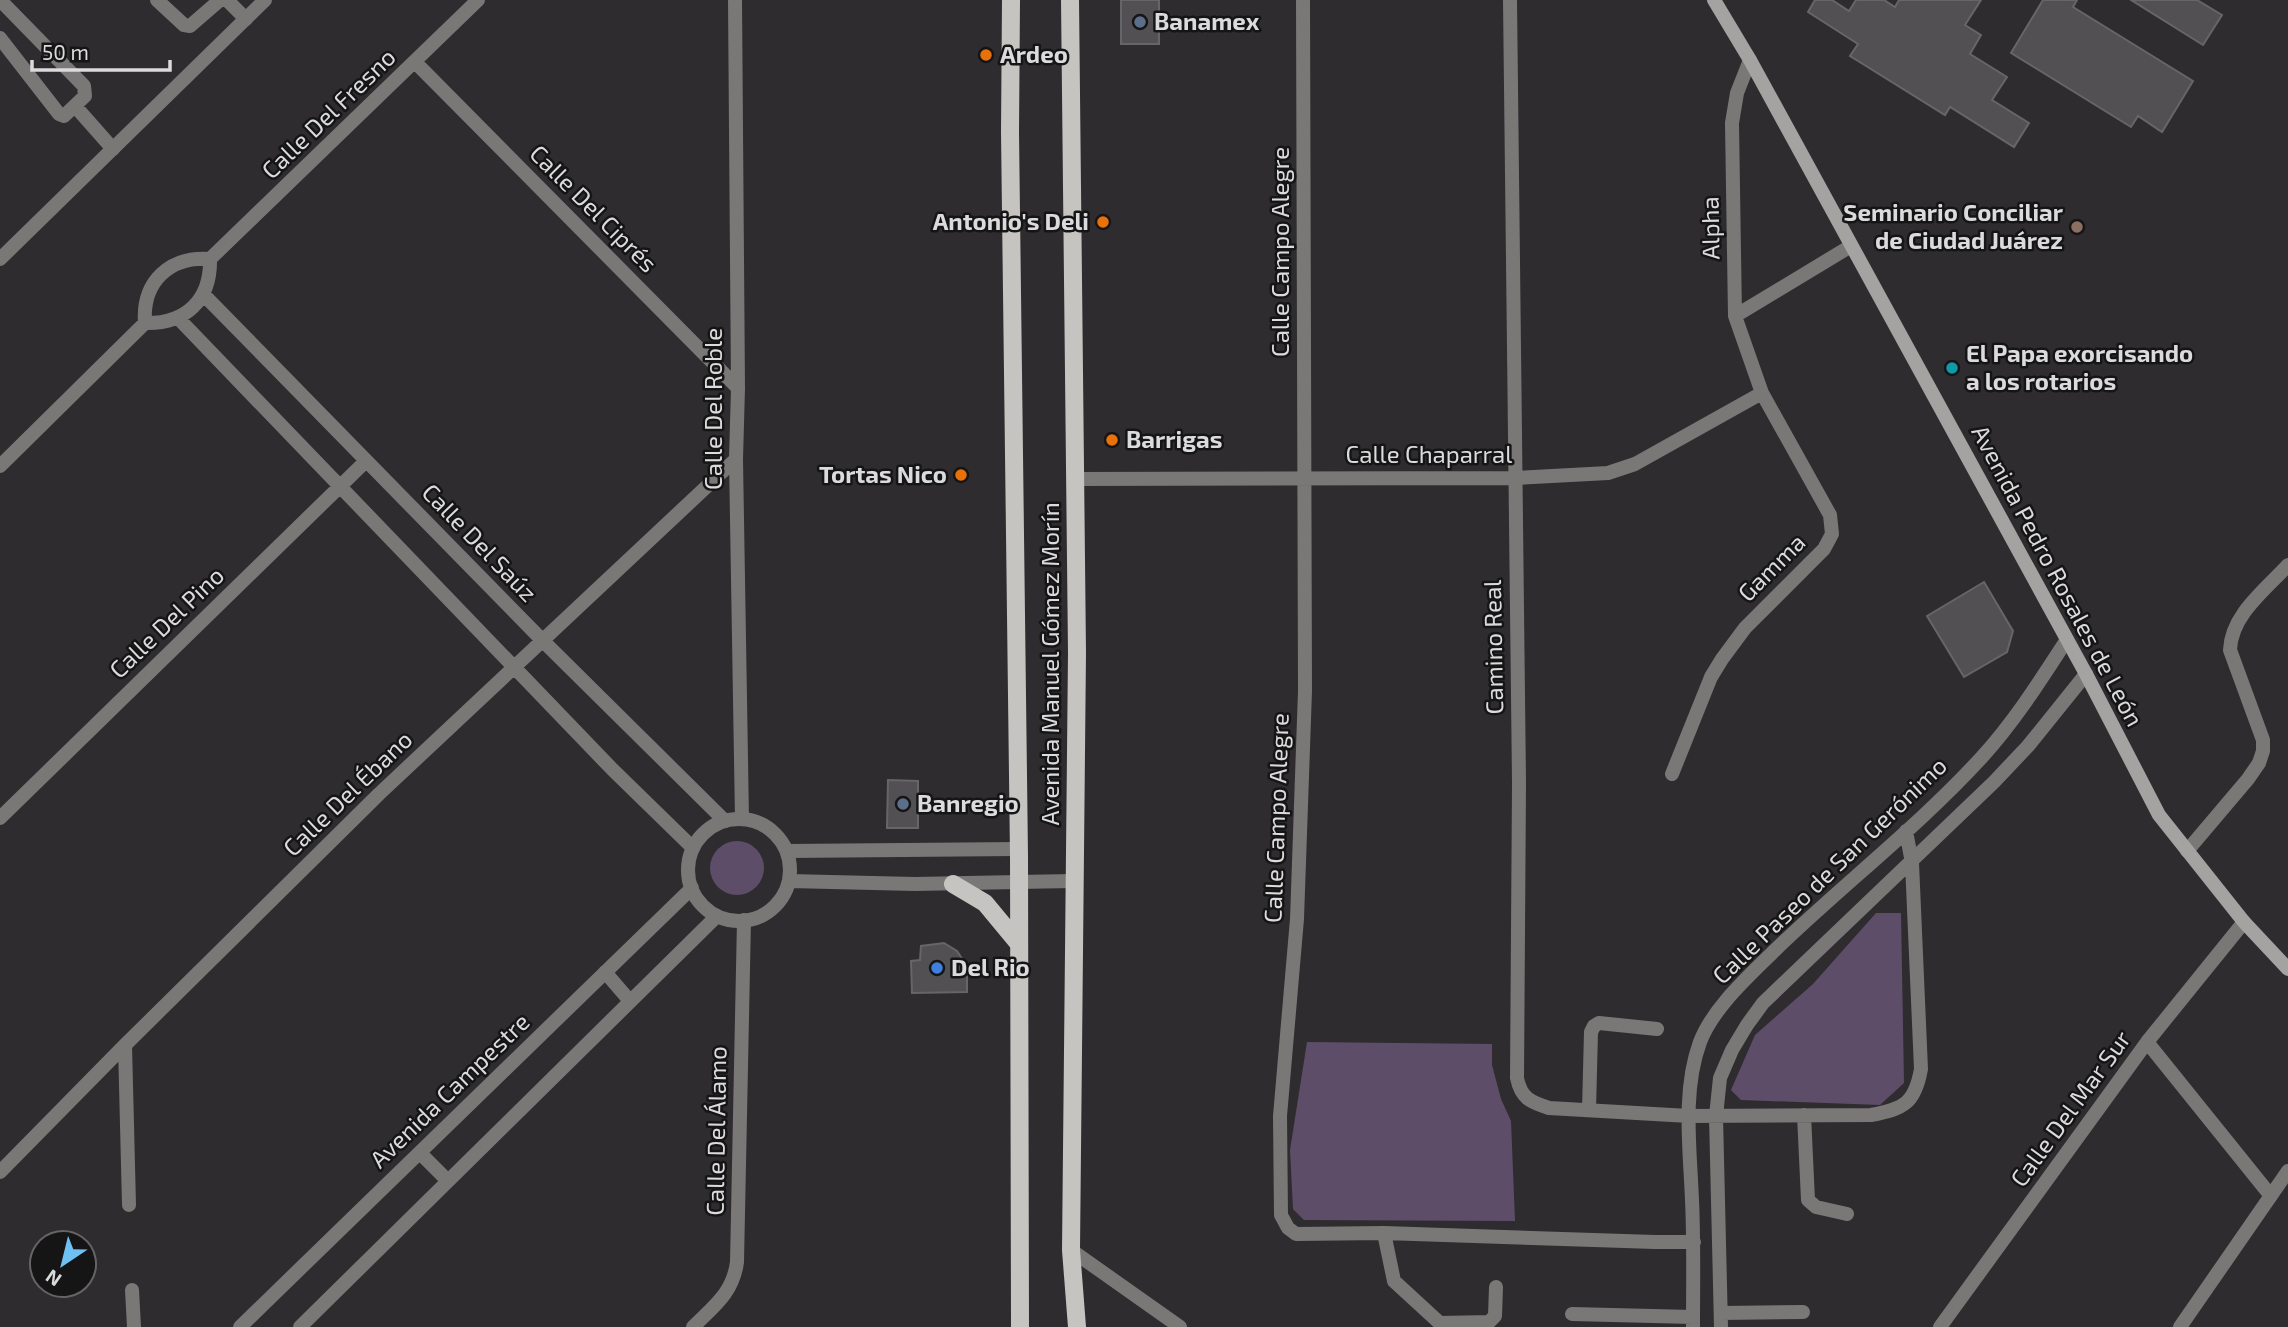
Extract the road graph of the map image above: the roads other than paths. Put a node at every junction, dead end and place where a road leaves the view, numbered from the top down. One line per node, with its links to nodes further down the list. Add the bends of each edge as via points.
1 (0, 0): 17 (street, via 84,86 85,96)
2 (158, 0): 3 (street, via 190,26)
3 (220, 0)
4 (227, 0): 13 (street)
5 (265, 0): 13 (street)
6 (478, 0): 16 (street, Calle Del Fresno)
7 (735, 0): 26 (street, Calle Del Roble)
8 (1011, 0): 46 (main road, Avenida Manuel Gómez Morín)
9 (1070, 0): 33 (main road, Avenida Manuel Gómez Morín)
10 (1303, 0): 31 (street, Calle Campo Alegre)
11 (1510, 0): 32 (street, Camino Real)
12 (1714, 0): 15 (main road, Avenida Pedro Rosales de León)
13 (246, 19): 18 (street)
14 (0, 38): 17 (street, via 57,113 64,116)
15 (1750, 60): 19 (main road, Avenida Pedro Rosales de León); 23 (street, Alpha, via 1732,123)
16 (415, 62): 21 (street, Calle Del Fresno); 26 (street, Calle Del Ciprés)
17 (75, 106): 18 (street)
18 (113, 149): 20 (street)
19 (1851, 246): 23 (street); 37 (main road, Avenida Pedro Rosales de León)
20 (0, 259)
21 (210, 260): 22 (street); 25 (street, via 180,262 155,280 144,309)
22 (203, 294): 24 (street); 29 (street, Calle Del Saúz)
23 (1735, 316): 27 (street, Alpha)
24 (178, 318): 25 (street); 34 (street)
25 (145, 323): 30 (street)
26 (738, 388): 28 (street, Calle Del Roble)
27 (1762, 393): 32 (street, Calle Chaparral, via 1626,469); 40 (street, Gamma, via 1830,516 1832,534 1824,549 1745,628 1721,659)
28 (736, 458): 36 (street, Calle Del Ébano); 42 (street, Calle Del Roble)
29 (366, 461): 34 (street, Calle Del Pino); 36 (street, Calle Del Saúz)
30 (0, 466)
31 (1305, 478): 32 (street, Calle Chaparral); 33 (street, Calle Chaparral); 76 (street, Calle Campo Alegre, via 1305,691 1297,919 1280,1116 1281,1215 1296,1234)
32 (1515, 478): 65 (street, Camino Real, via 1517,1078 1520,1089 1535,1104)
33 (1076, 480): 51 (main road, Avenida Manuel Gómez Morín)
34 (340, 486): 38 (street); 41 (street, Calle Del Pino)
35 (2288, 565): 48 (street, via 2241,617 2231,639 2230,650 2263,740 2259,763)
36 (542, 640): 38 (street, Calle Del Ébano); 43 (street, Calle Del Saúz)
37 (2066, 641): 39 (main road, Avenida Pedro Rosales de León); 44 (street, Calle Paseo de San Gerónimo, via 1983,756)
38 (514, 667): 45 (street); 64 (street, Calle Del Ébano)
39 (2085, 674): 48 (main road, Avenida Pedro Rosales de León, via 2159,814); 49 (street, Calle Paseo de San Gerónimo, via 2028,746)
40 (1672, 774)
41 (0, 818)
42 (743, 819): 43 (street); 47 (street, via 769,828)
43 (725, 821): 45 (street, via 701,836)
44 (1906, 831): 49 (street, Camino Real); 67 (street, Calle Paseo de San Gerónimo, via 1802,924 1719,1010 1700,1041)
45 (693, 848): 54 (street, via 689,861)
46 (1018, 849): 47 (street); 53 (main road, Avenida Manuel Gómez Morín)
47 (787, 850): 50 (street)
48 (2187, 852): 57 (main road, Avenida Pedro Rosales de León)
49 (1912, 863): 66 (street, Camino Real, via 1918,1086 1909,1102 1898,1109 1871,1115); 68 (street, Calle Paseo de San Gerónimo, via 1763,1003 1732,1050 1720,1078)
50 (789, 881): 52 (street); 56 (street, via 773,908)
51 (1074, 881): 53 (street); 78 (main road, Avenida Manuel Gómez Morín)
52 (953, 884): 53 (street); 58 (main road, via 985,903)
53 (1018, 884): 58 (main road, Avenida Manuel Gómez Morín)
54 (692, 888): 55 (street); 60 (street, Avenida Campestre)
55 (717, 916): 56 (street); 61 (street)
56 (744, 920): 89 (street, Calle Del Álamo, via 737,1262 728,1292)
57 (2244, 922): 59 (main road, Avenida Pedro Rosales de León); 63 (street, Calle Del Mar Sur)
58 (1019, 944): 90 (main road, Avenida Manuel Gómez Morín)
59 (2285, 959)
60 (604, 972): 61 (street); 69 (street, Avenida Campestre)
61 (630, 1001): 72 (street)
62 (1657, 1029): 65 (street, via 1594,1026)
63 (2147, 1042): 73 (street); 93 (street, Calle Del Mar Sur)
64 (125, 1045): 71 (street, Calle Del Ébano); 74 (street)
65 (1589, 1110): 67 (street, Camino Real)
66 (1804, 1115): 68 (street, Camino Real); 75 (street, via 1808,1200 1816,1207)
67 (1689, 1116): 68 (street, Camino Real); 77 (street, Calle Paseo de San Gerónimo)
68 (1716, 1116): 83 (street, Calle Paseo de San Gerónimo)
69 (420, 1153): 72 (street); 87 (street, Avenida Campestre)
70 (2288, 1171): 73 (street)
71 (0, 1172)
72 (448, 1181): 88 (street)
73 (2271, 1196): 94 (street)
74 (129, 1205)
75 (1847, 1214)
76 (1384, 1233): 77 (street, Calle Campo Alegre); 85 (street, via 1392,1277)
77 (1693, 1242): 84 (street, Calle Paseo de San Gerónimo)
78 (1071, 1250): 91 (main road, Avenida Manuel Gómez Morín); 92 (street)
79 (1496, 1287): 85 (street, via 1495,1316 1489,1322)
80 (132, 1290): 86 (street)
81 (1803, 1312): 83 (street)
82 (1572, 1314): 84 (street)
83 (1721, 1320)
84 (1693, 1322)
85 (1442, 1325)
86 (134, 1327)
87 (240, 1327)
88 (300, 1327)
89 (693, 1327)
90 (1020, 1327)
91 (1077, 1327)
92 (1180, 1327)
93 (1940, 1327)
94 (2180, 1327)

